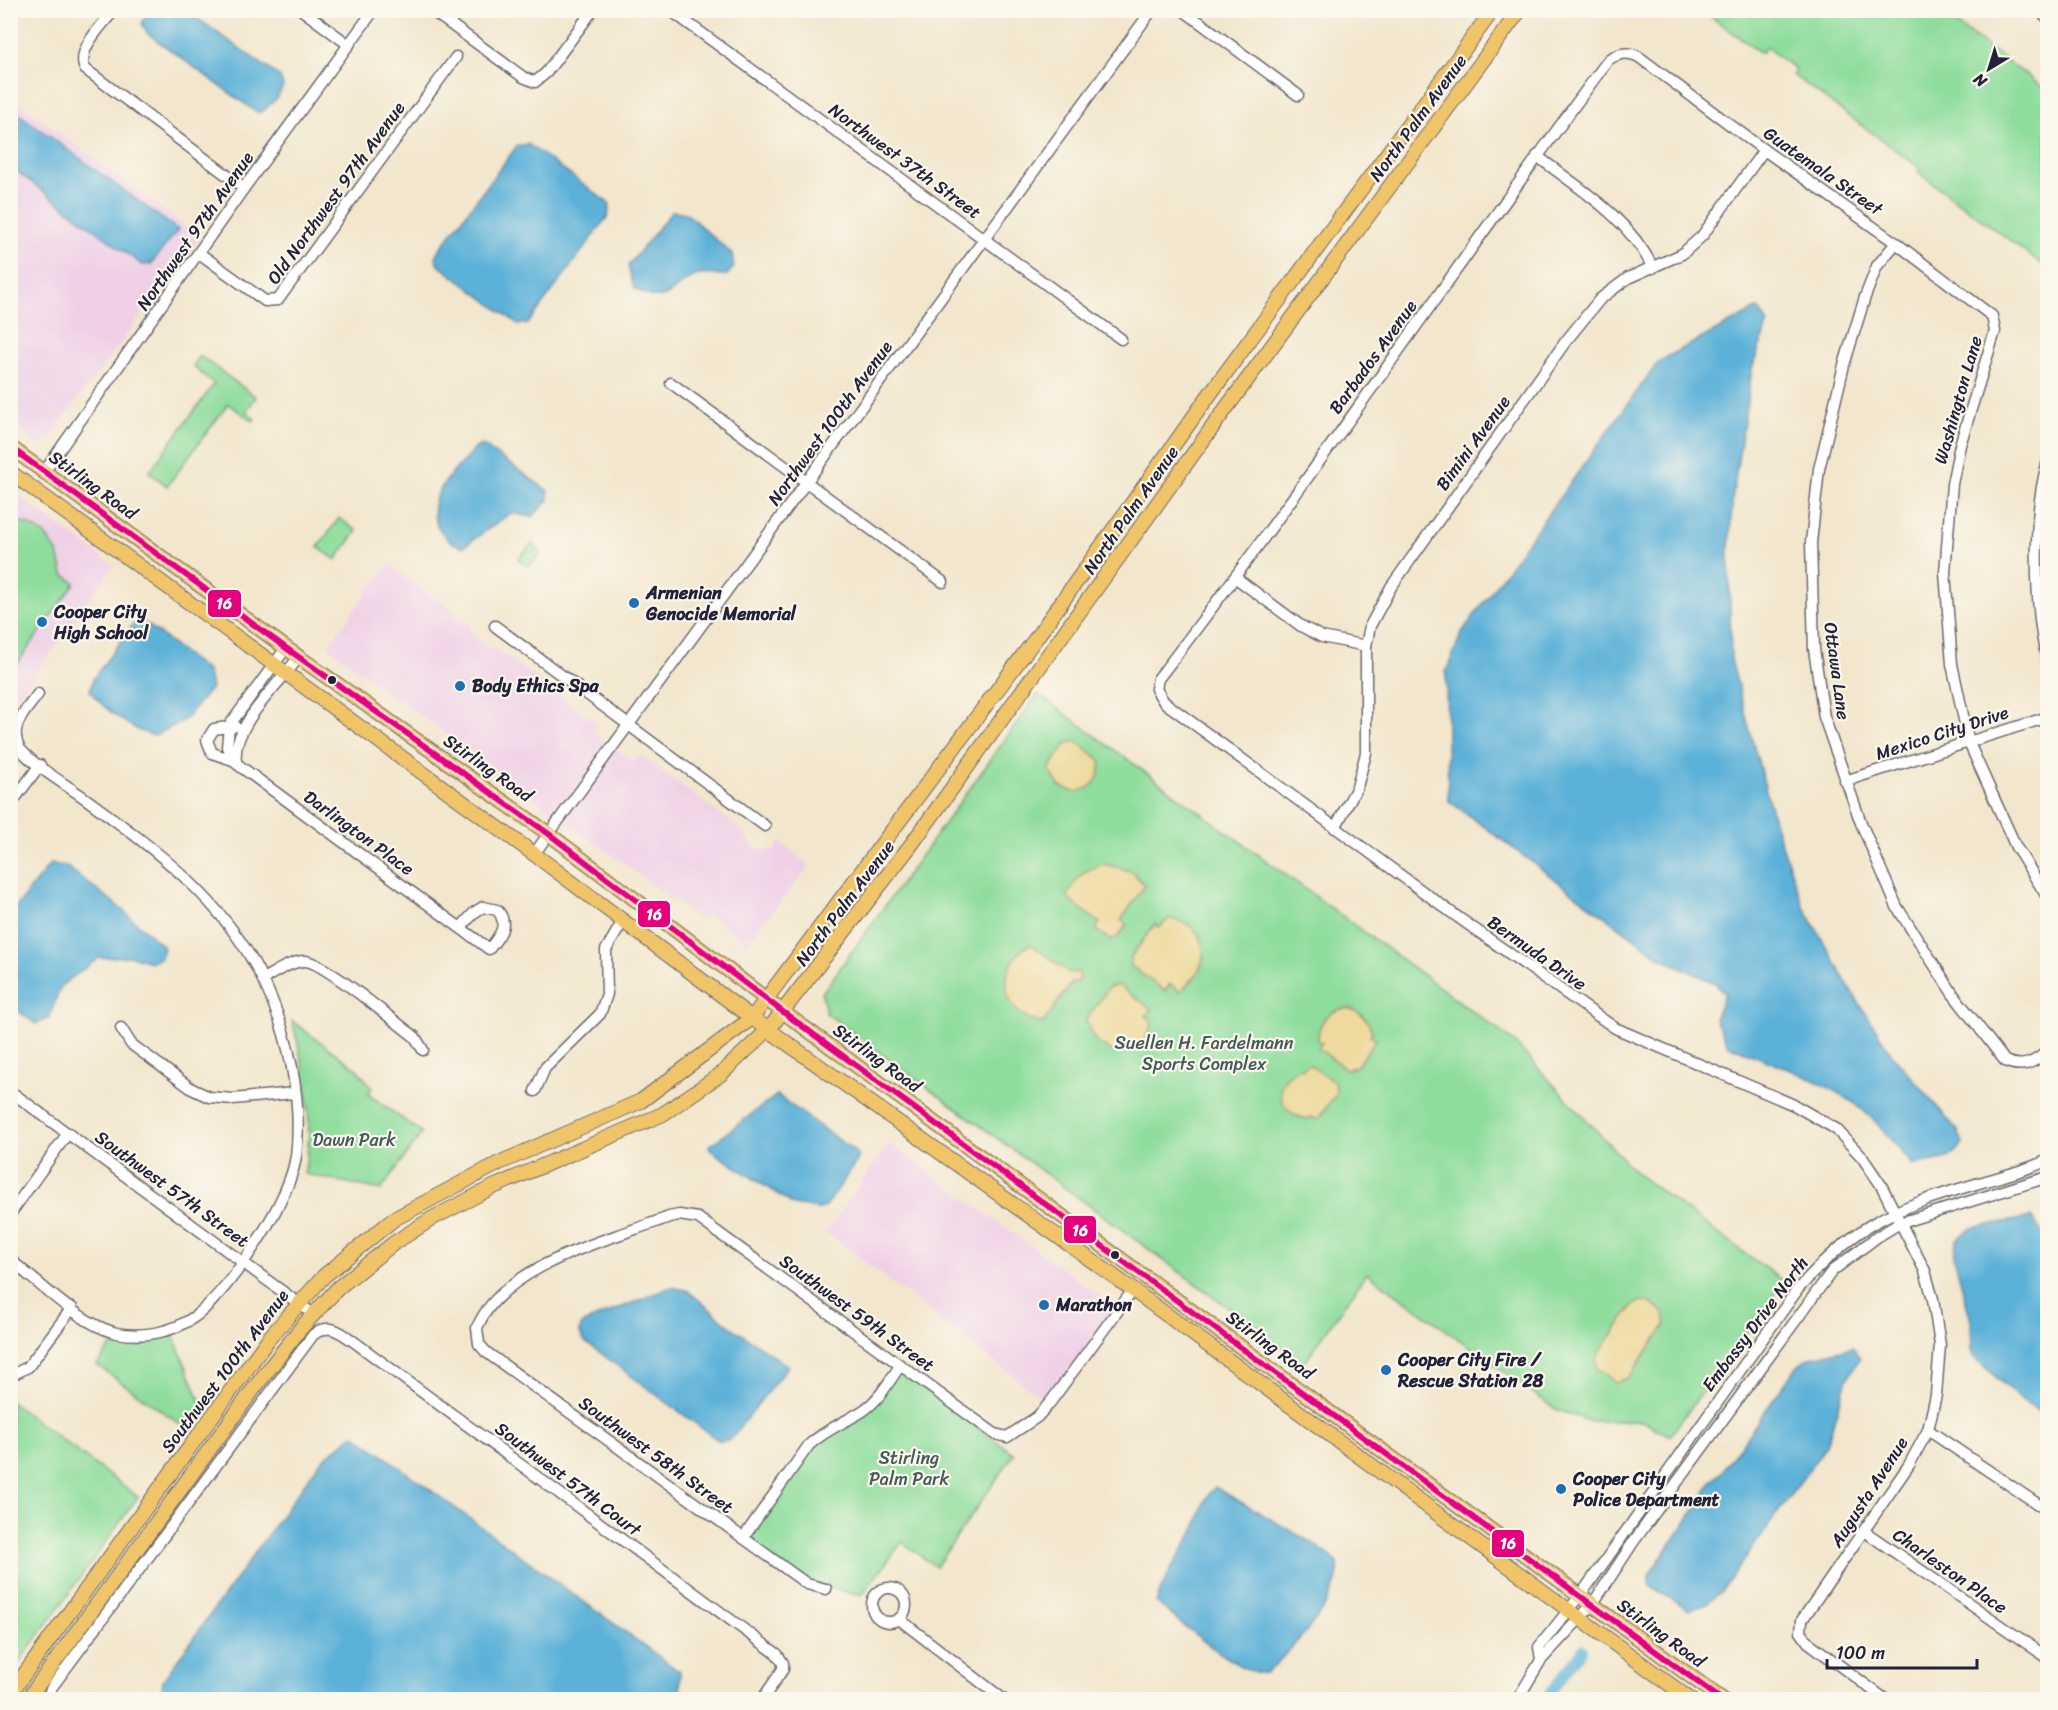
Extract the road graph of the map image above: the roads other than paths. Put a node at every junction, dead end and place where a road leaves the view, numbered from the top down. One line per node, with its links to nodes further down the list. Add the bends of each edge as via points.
1 (114, 10): 19 (street, via 84,51 82,63 90,74)
2 (302, 10): 13 (street)
3 (375, 10): 13 (street, Northwest 97th Avenue)
4 (430, 10): 5 (street, via 535,82)
5 (593, 10)
6 (670, 10): 20 (street, Northwest 37th Street)
7 (1152, 10): 20 (street, Northwest 100th Avenue)
8 (1183, 10): 16 (street)
9 (1493, 10): 32 (main road, North Palm Avenue)
10 (1520, 10): 33 (main road, North Palm Avenue)
11 (2038, 10): 12 (street)
12 (2048, 18)
13 (350, 45): 19 (street, Northwest 97th Avenue)
14 (1626, 53): 17 (street, Guatemala Street, via 1639,57); 18 (street, Barbados Avenue, via 1609,59)
15 (456, 57): 22 (street, Old Northwest 97th Avenue, via 278,300 265,301)
16 (1298, 96)
17 (1764, 150): 21 (street, Guatemala Street); 23 (street, Bimini Avenue, via 1702,237 1682,254)
18 (1537, 156): 23 (street, via 1626,225); 36 (street, Barbados Avenue)
19 (244, 188): 22 (street, Northwest 97th Avenue)
20 (984, 239): 25 (street, Northwest 37th Street); 31 (street, Northwest 100th Avenue)
21 (1896, 243): 24 (street, Guatemala Street, via 1988,311); 56 (street, Ottawa Lane, via 1877,266 1844,365 1819,469 1811,543 1814,649 1824,717)
22 (199, 254): 29 (street, Northwest 97th Avenue)
23 (1653, 268): 39 (street, Bimini Avenue, via 1628,278 1599,299 1566,341 1391,587 1370,626)
24 (1995, 322): 53 (street, Washington Lane, via 1952,484 1946,572 1952,664)
25 (1121, 339)
26 (671, 382): 31 (street)
27 (10, 447): 29 (main road, Stirling Road)
28 (2048, 461): 43 (street, via 2039,524 2038,588)
29 (44, 471): 34 (main road, Stirling Road)
30 (10, 472): 35 (main road, Stirling Road)
31 (807, 482): 37 (street); 50 (street, Northwest 100th Avenue)
32 (1147, 483): 33 (main road); 66 (main road, North Palm Avenue)
33 (1163, 495): 67 (main road, North Palm Avenue, via 987,742)
34 (144, 544): 35 (main road); 40 (main road, Stirling Road)
35 (132, 560): 42 (main road, Stirling Road)
36 (1236, 578): 39 (street, via 1322,637); 45 (street, Barbados Avenue, via 1158,679)
37 (943, 582)
38 (495, 626): 50 (street)
39 (1366, 646): 59 (street, Bimini Avenue, via 1366,753 1357,787)
40 (286, 648): 41 (main road, Stirling Road); 42 (street)
41 (299, 657): 44 (street); 60 (main road, Stirling Road)
42 (274, 664): 44 (main road, Stirling Road); 47 (street)
43 (2048, 664)
44 (287, 673): 48 (street); 61 (main road, Stirling Road)
45 (1156, 689): 59 (street, Bermuda Drive, via 1164,702)
46 (38, 694): 55 (street, via 18,721 15,732 20,749)
47 (245, 703): 48 (street); 51 (street)
48 (263, 703): 52 (street)
49 (2048, 717): 53 (street, Mexico City Drive)
50 (629, 724): 58 (street); 60 (street, Northwest 100th Avenue)
51 (229, 726): 52 (street); 54 (street, via 227,747); 54 (street, Darlington Place, via 214,729 207,740 208,747 219,757)
52 (244, 726): 54 (street, via 236,744)
53 (1969, 743): 56 (street, Mexico City Drive); 62 (street, Washington Lane, via 2016,848)
54 (235, 762): 64 (street, Darlington Place)
55 (40, 765): 57 (street); 65 (street, via 178,868 229,924)
56 (1845, 781): 72 (street, Ottawa Lane, via 1897,907 1953,994 2000,1056 2014,1065 2031,1063)
57 (10, 805)
58 (765, 826)
59 (1335, 828): 79 (street, Bermuda Drive, via 1615,1028 1794,1105 1836,1129 1862,1156)
60 (549, 834): 61 (street, Northwest 100th Avenue); 66 (main road, Stirling Road)
61 (534, 854): 63 (main road, Stirling Road)
62 (2048, 898)
63 (623, 921): 68 (main road, Stirling Road); 74 (street, via 606,950 607,994 600,1014 545,1068)
64 (461, 927)
65 (262, 979): 71 (street, via 305,961 324,968 415,1037); 75 (street, via 285,1041)
66 (767, 999): 67 (main road, Stirling Road); 68 (main road, North Palm Avenue)
67 (783, 1012): 70 (main road, North Palm Avenue); 96 (main road, Stirling Road)
68 (752, 1018): 70 (main road, Stirling Road); 86 (main road, Southwest 100th Avenue, via 641,1101 499,1163 402,1214 351,1251)
69 (121, 1028): 75 (street, via 131,1044 209,1097 233,1099)
70 (769, 1029): 85 (main road, Stirling Road); 88 (main road, Southwest 100th Avenue, via 721,1074 663,1114 491,1188 434,1218 364,1266)
71 (423, 1050)
72 (2048, 1050)
73 (10, 1091): 76 (street, Southwest 57th Street)
74 (535, 1091)
75 (294, 1093): 84 (street, via 296,1155 292,1176 277,1211)
76 (68, 1133): 80 (street); 84 (street, Southwest 57th Street)
77 (2048, 1160): 79 (street, Embassy Drive North)
78 (2048, 1177): 82 (street, Embassy Drive North)
79 (1894, 1211): 82 (street, Bermuda Drive); 96 (street, Embassy Drive North, via 1841,1244 1798,1289)
80 (10, 1214)
81 (688, 1216): 89 (street, Southwest 59th Street, via 709,1225); 94 (street, Southwest 58th Street, via 669,1217 526,1274 480,1319 477,1336 486,1352)
82 (1900, 1223): 91 (street, Augusta Avenue, via 1925,1271 1940,1345 1936,1395); 97 (street, Embassy Drive North, via 1832,1271 1634,1541)
83 (10, 1260): 87 (street)
84 (242, 1261): 86 (street, Southwest 57th Street); 87 (street, via 196,1316 163,1332 142,1335 106,1330)
85 (1133, 1290): 89 (street, Southwest 59th Street, via 1049,1404 1007,1437 995,1434); 98 (main road, Stirling Road)
86 (298, 1302): 88 (street, Southwest 57th Street); 101 (main road, Southwest 100th Avenue)
87 (72, 1308): 90 (street, via 28,1367)
88 (313, 1314): 103 (main road, Southwest 100th Avenue, via 255,1387)
89 (900, 1366): 94 (street, via 878,1399 823,1432 809,1445)
90 (10, 1376)
91 (1928, 1430): 92 (street); 93 (street, Augusta Avenue)
92 (2048, 1511)
93 (1864, 1531): 100 (street, Charleston Place); 109 (street, Augusta Avenue, via 1802,1620 1800,1632)
94 (742, 1538): 95 (street, Southwest 58th Street, via 807,1584)
95 (826, 1589)
96 (1580, 1596): 97 (main road, Stirling Road); 98 (street, Embassy Drive North)
97 (1592, 1605): 98 (street, Embassy Drive North); 108 (main road, Stirling Road)
98 (1574, 1613): 106 (street, via 1539,1647 1541,1660); 107 (main road, Stirling Road)
99 (899, 1619): 102 (street)
100 (2048, 1658)
101 (10, 1694)
102 (999, 1698)
103 (27, 1700)
104 (46, 1700): 105 (street, Southwest 57th Court, via 313,1335 321,1328 329,1328 337,1329 392,1369 777,1654 783,1663 779,1676)
105 (762, 1700)
106 (1517, 1700)
107 (1691, 1700)
108 (1723, 1700)
109 (1886, 1700)

